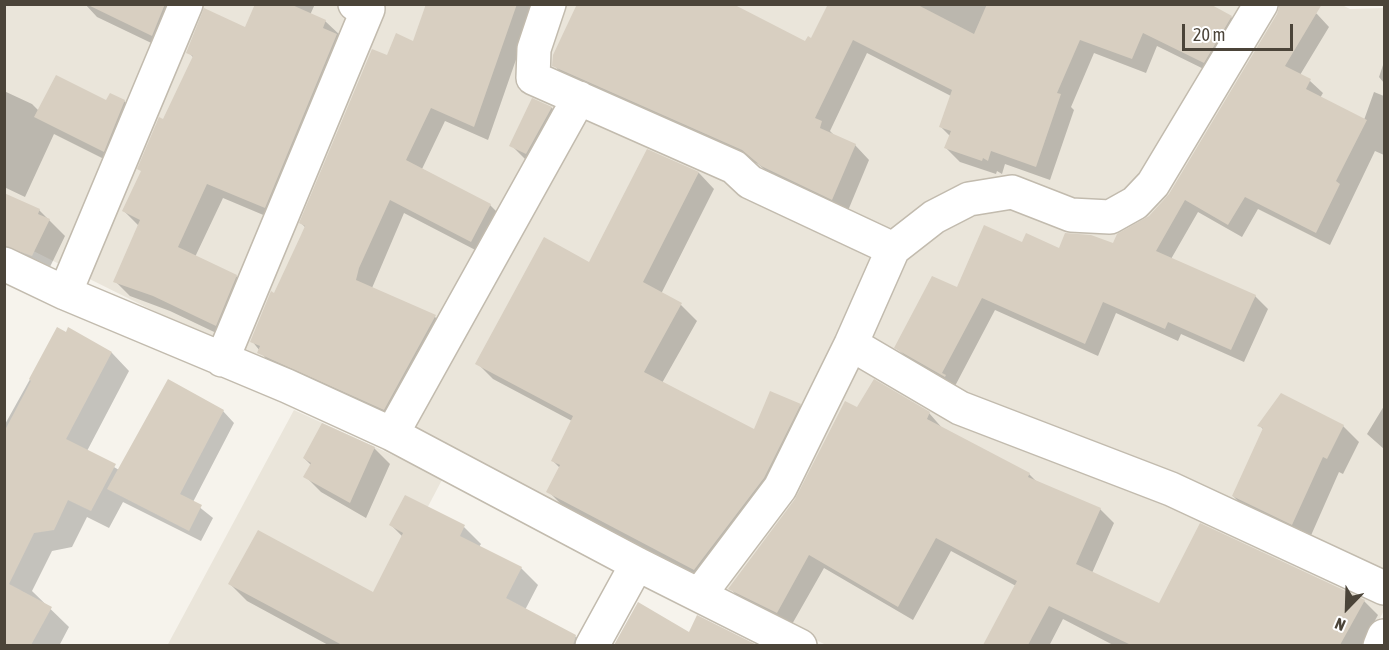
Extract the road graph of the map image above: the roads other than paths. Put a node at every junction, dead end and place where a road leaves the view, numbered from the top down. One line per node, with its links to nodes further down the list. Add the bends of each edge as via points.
1 (186, 4): 8 (street)
2 (355, 4): 10 (street, via 368,9)
3 (549, 4): 5 (street, via 534,49 533,78)
4 (1261, 4): 6 (street, via 1152,184 1135,203 1110,217 1071,215 1012,192 969,199 934,217)
5 (579, 98): 6 (street, via 734,167 750,182); 11 (street)
6 (893, 249): 9 (street)
7 (4, 264): 8 (street)
8 (65, 293): 10 (street)
9 (851, 344): 13 (street, via 960,408 1171,489); 14 (street, via 780,488)
10 (222, 360): 11 (street)
11 (393, 434): 12 (street)
12 (637, 564): 14 (street); 16 (street)
13 (1384, 588)
14 (700, 594): 17 (street)
15 (1384, 636): 18 (street)
16 (592, 645)
17 (801, 645)
18 (1380, 645)

